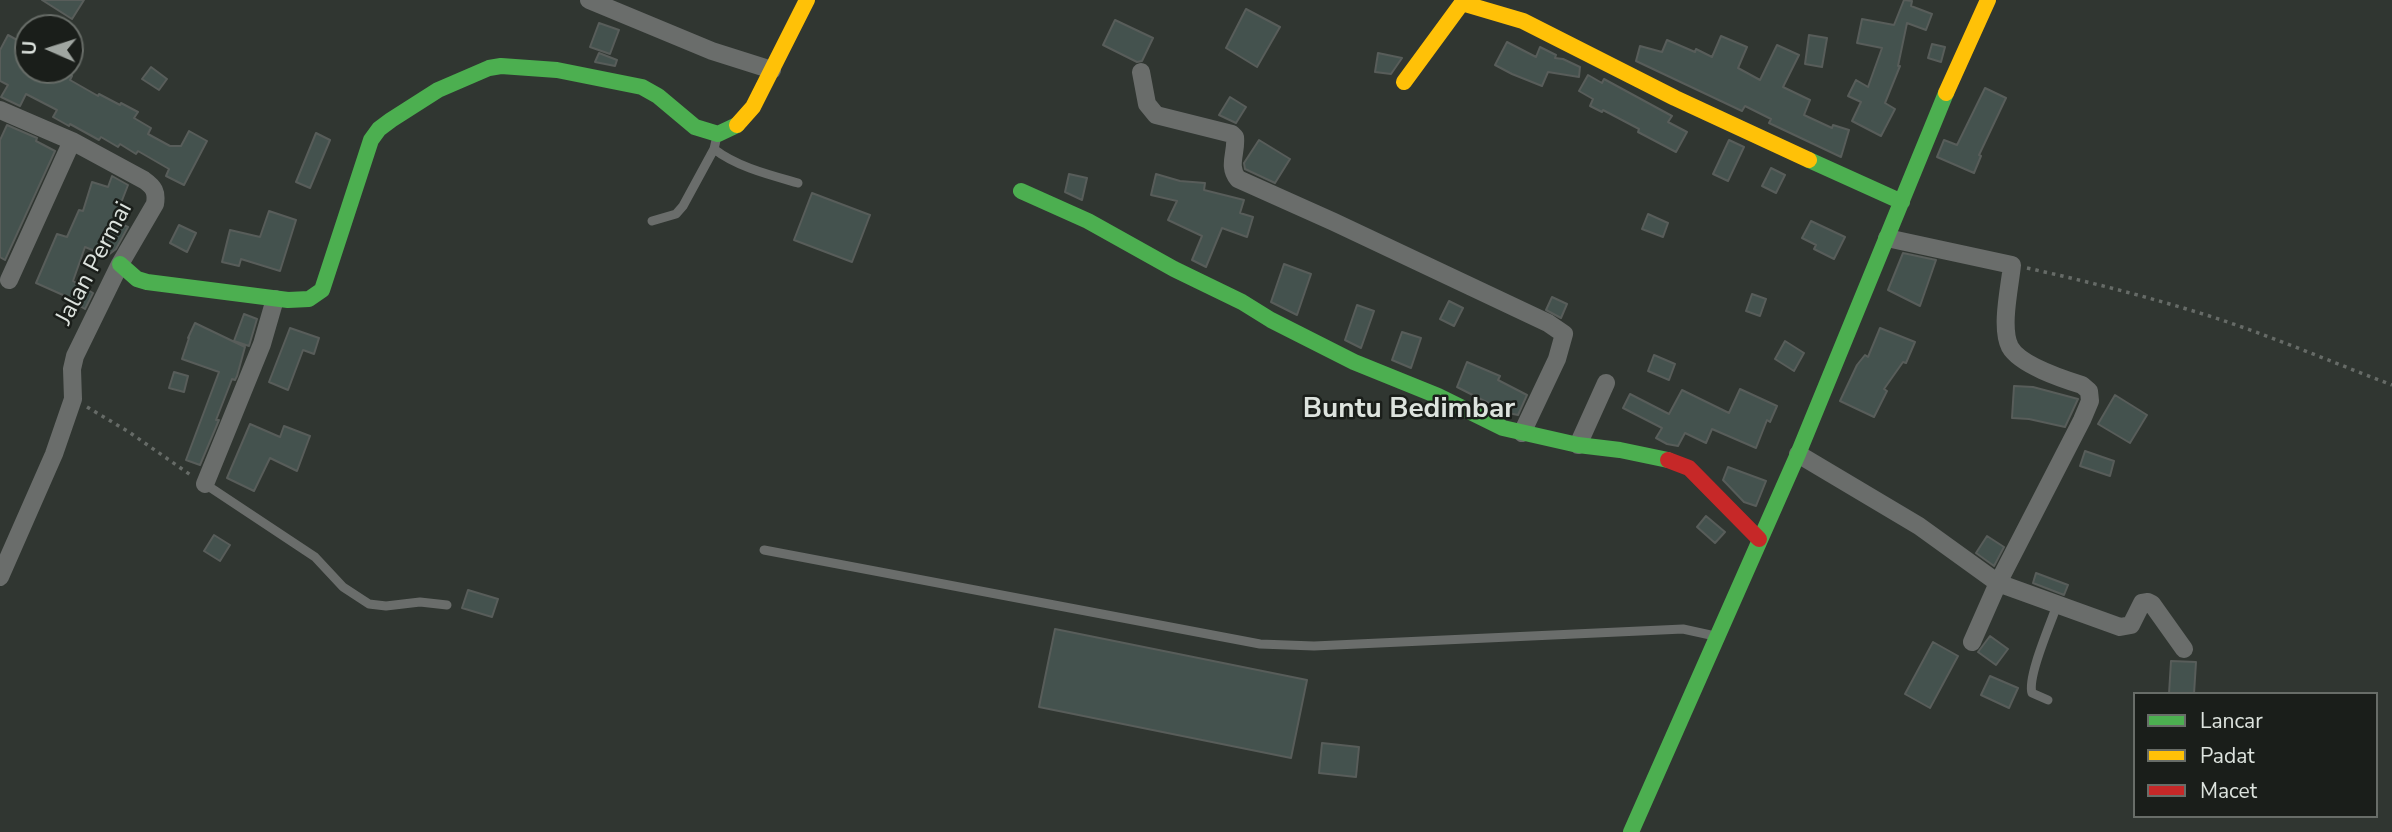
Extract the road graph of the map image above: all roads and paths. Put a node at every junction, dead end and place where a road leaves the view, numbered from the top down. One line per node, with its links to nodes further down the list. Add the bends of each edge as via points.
1 (589, 0): 5 (street, via 712,51)
2 (807, 0): 5 (street)
3 (1462, 1): 7 (street); 13 (street, via 1523,21 1675,98)
4 (1981, 2): 13 (street)
5 (772, 70): 10 (street, via 739,124)
6 (1141, 72): 23 (street, via 1147,104 1156,115 1235,137 1232,163 1238,180 1564,334)
7 (1404, 82)
8 (0, 110): 9 (street, Jalan Permai)
9 (72, 141): 16 (street, Jalan Permai, via 144,180 156,194 155,204); 18 (street)
10 (716, 141): 11 (lane, via 741,164); 14 (lane, via 683,206 676,214); 19 (street, via 642,87 557,71 489,68 438,90 379,129 371,140 322,290 301,301)
11 (798, 183)
12 (1021, 191): 23 (street, via 1088,221 1354,362)
13 (1902, 202): 15 (street)
14 (652, 221)
15 (1887, 238): 17 (street); 25 (street)
16 (120, 264): 19 (street, via 147,282); 22 (street, Jalan Permai, via 75,356)
17 (2012, 265): 21 (path, via 2202,313); 30 (street, via 2006,330 2011,349 2043,370 2087,388 2090,401)
18 (9, 280)
19 (275, 299): 26 (street, via 250,376)
20 (1606, 383): 24 (street)
21 (2392, 385)
22 (72, 404): 26 (path, via 117,425); 29 (street)
23 (1522, 433): 24 (street)
24 (1578, 445): 27 (street, via 1662,457 1689,468)
25 (1798, 454): 27 (street); 30 (street, via 1919,526)
26 (205, 484): 32 (lane, via 314,558 343,587 369,604)
27 (1759, 540): 33 (street)
28 (764, 550): 33 (lane, via 1260,644 1314,646 1683,629)
29 (0, 577)
30 (1998, 583): 31 (street); 34 (street)
31 (2057, 604): 35 (street, via 2125,627 2131,625 2142,603 2148,602); 36 (lane, via 2030,689)
32 (447, 605)
33 (1717, 637): 37 (street)
34 (1972, 642)
35 (2184, 649)
36 (2048, 700)
37 (1631, 832)

